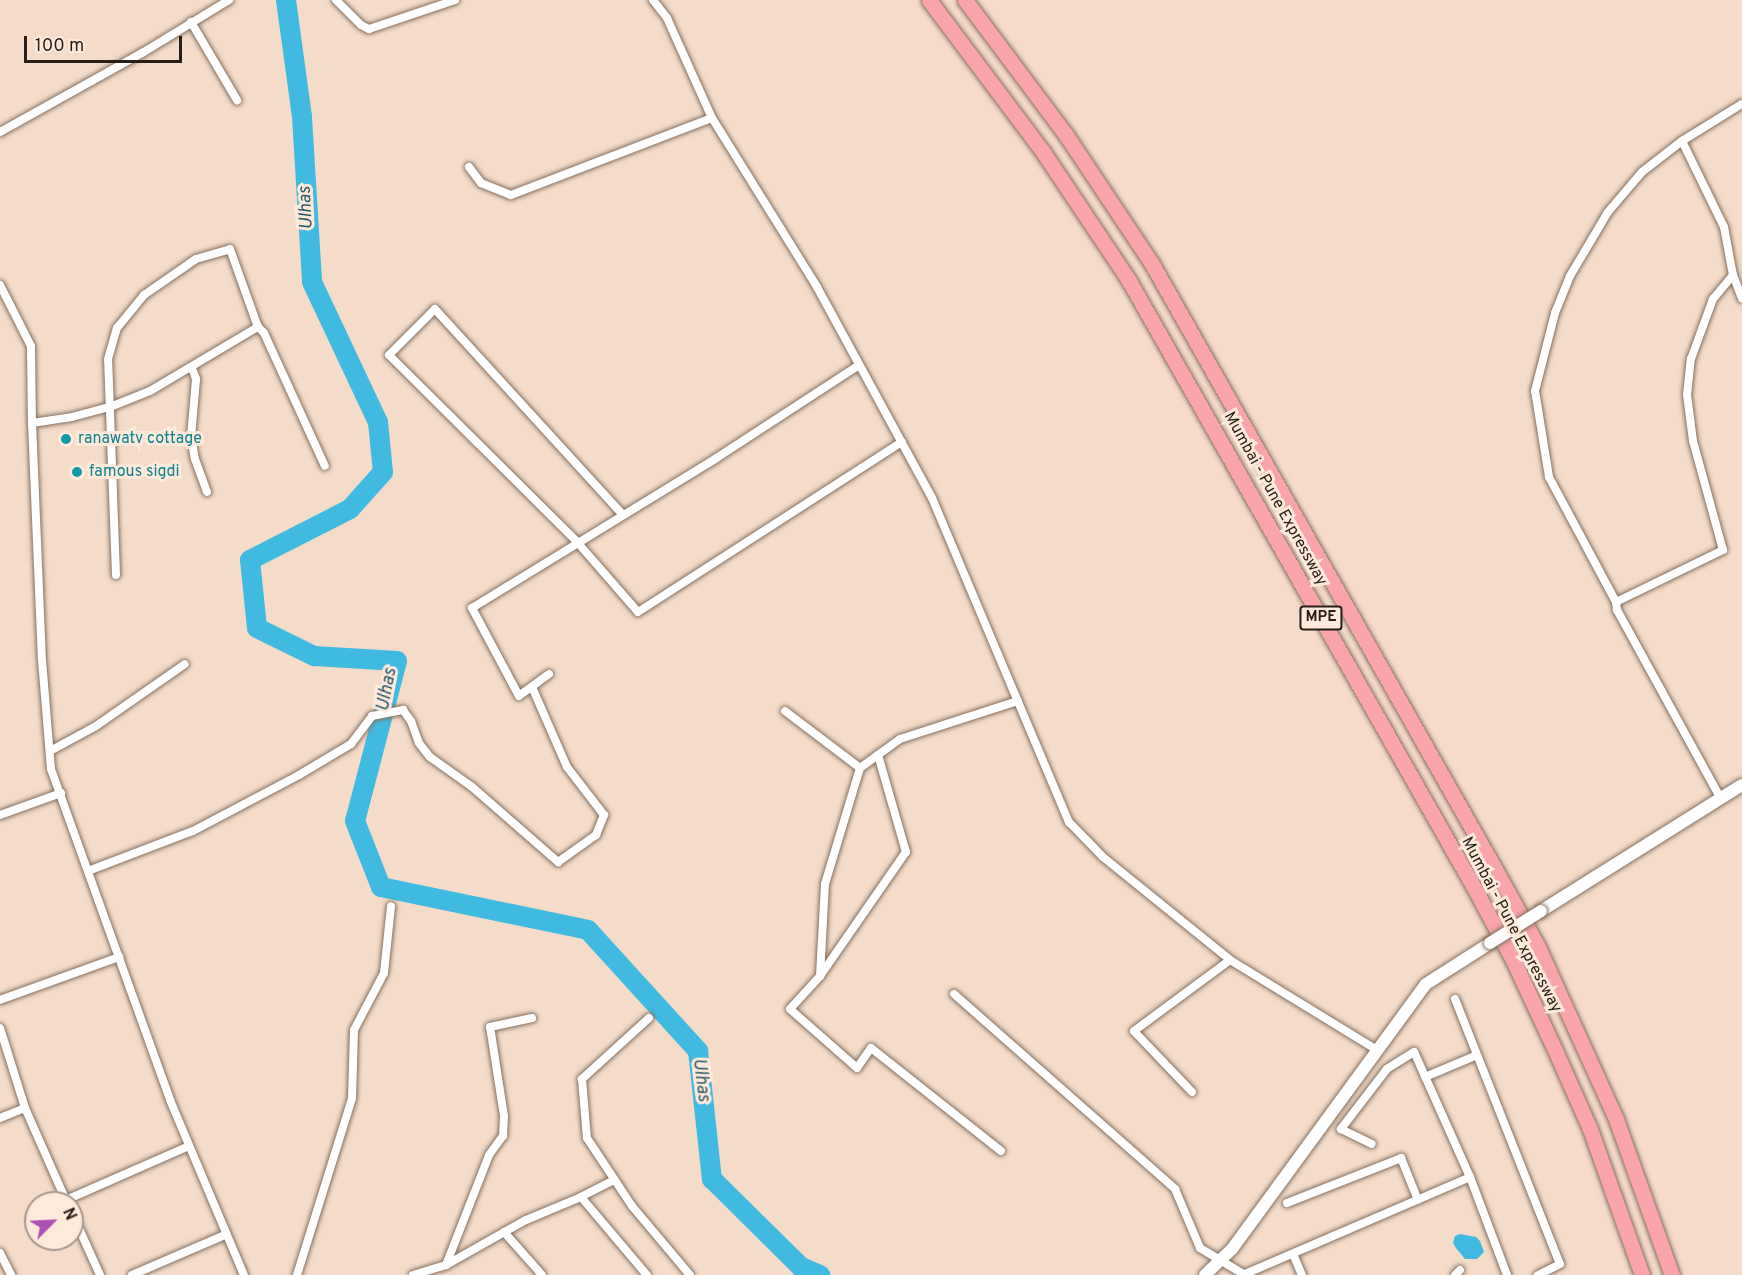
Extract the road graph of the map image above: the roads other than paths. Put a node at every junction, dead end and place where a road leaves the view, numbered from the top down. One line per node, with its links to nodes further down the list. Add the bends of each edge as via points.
1 (229, 0): 7 (street)
2 (336, 0): 3 (street, via 369,28)
3 (454, 0)
4 (653, 0): 10 (street, via 667,18)
5 (929, 0): 90 (highway, Mumbai - Pune Expressway / MPE, via 1043,152 1128,279 1465,872 1556,1050 1590,1129)
6 (965, 0): 91 (highway, Mumbai - Pune Expressway / MPE, via 1066,135 1152,264 1495,869 1538,947 1607,1099)
7 (191, 22): 8 (street); 11 (street)
8 (237, 100)
9 (1742, 104): 12 (street)
10 (712, 118): 13 (street, via 511,195 481,183); 18 (street, via 817,287)
11 (0, 132)
12 (1682, 141): 14 (street, via 1724,227); 28 (street, via 1642,172 1608,212 1570,276 1535,391 1549,477)
13 (469, 167)
14 (1733, 276): 16 (street); 28 (street, via 1713,299 1691,359 1687,395 1693,441 1723,549)
15 (0, 285): 21 (street, via 31,346)
16 (1742, 298)
17 (258, 327): 19 (street); 20 (street, via 230,249 195,259 144,295 117,328 108,359); 23 (street)
18 (859, 365): 22 (street); 25 (street)
19 (192, 368): 20 (street); 24 (street, via 196,379 192,437)
20 (110, 407): 21 (street); 27 (street)
21 (32, 423): 34 (street, via 42,660)
22 (902, 442): 26 (street, via 638,612); 32 (street, via 933,498)
23 (325, 466)
24 (207, 492)
25 (623, 515): 26 (street); 26 (street, via 435,309 389,355)
26 (578, 543): 31 (street, via 472,608 519,696)
27 (116, 575)
28 (1616, 602): 39 (street)
29 (185, 664): 34 (street, via 96,726)
30 (549, 674): 31 (street)
31 (532, 687): 41 (street, via 567,767 604,815 596,835 558,862 471,786 430,757 403,710 372,716 351,744 193,831)
32 (1018, 701): 35 (street, via 900,739); 44 (street, via 1069,822 1103,857)
33 (785, 711): 36 (street)
34 (50, 751): 38 (street, via 51,769)
35 (878, 755): 36 (street); 45 (street, via 906,852)
36 (860, 768): 45 (street, via 825,884)
37 (1742, 785): 39 (street)
38 (61, 793): 40 (street); 41 (street)
39 (1721, 799): 52 (street, bridge, via 1426,984)
40 (0, 815)
41 (88, 871): 43 (street)
42 (391, 906): 80 (street, via 384,973 354,1030 352,1098)
43 (119, 957): 47 (street); 59 (street)
44 (1230, 960): 52 (street); 55 (street, via 1134,1030)
45 (820, 976): 60 (street, via 790,1009 857,1068 871,1048)
46 (954, 994): 73 (street, via 1175,1189 1200,1248)
47 (0, 999)
48 (1455, 999): 53 (street)
49 (532, 1018): 74 (street, via 490,1027 504,1116 503,1136 489,1155)
50 (648, 1018): 62 (street, via 582,1079 587,1138)
51 (0, 1028): 56 (street)
52 (1377, 1050): 73 (street, via 1232,1249)
53 (1477, 1055): 54 (street); 89 (street, via 1560,1264)
54 (1425, 1077): 58 (street, via 1414,1052 1387,1069 1341,1130); 61 (street)
55 (1192, 1092)
56 (25, 1108): 57 (street); 63 (street)
57 (0, 1119)
58 (1372, 1144)
59 (189, 1146): 64 (street); 69 (street)
60 (1001, 1151)
61 (1470, 1177): 66 (street); 88 (street)
62 (614, 1180): 65 (street); 84 (street)
63 (62, 1191)
64 (84, 1194)
65 (581, 1197): 68 (street); 83 (street)
66 (1418, 1200): 67 (street, via 1401,1158); 72 (street)
67 (1287, 1203)
68 (504, 1232): 74 (street); 82 (street)
69 (227, 1234): 78 (street); 79 (street)
70 (84, 1240): 77 (street)
71 (0, 1253): 76 (street)
72 (1293, 1254): 86 (street); 87 (street)
73 (1218, 1261): 85 (street); 86 (street)
74 (446, 1265): 75 (street)
75 (427, 1273): 81 (street)
76 (10, 1275)
77 (100, 1275)
78 (132, 1275)
79 (244, 1275)
80 (297, 1275)
81 (413, 1275)
82 (542, 1275)
83 (647, 1275)
84 (690, 1275)
85 (1205, 1275)
86 (1245, 1275)
87 (1302, 1275)
88 (1507, 1275)
89 (1538, 1275)
90 (1642, 1275)
91 (1672, 1275)

